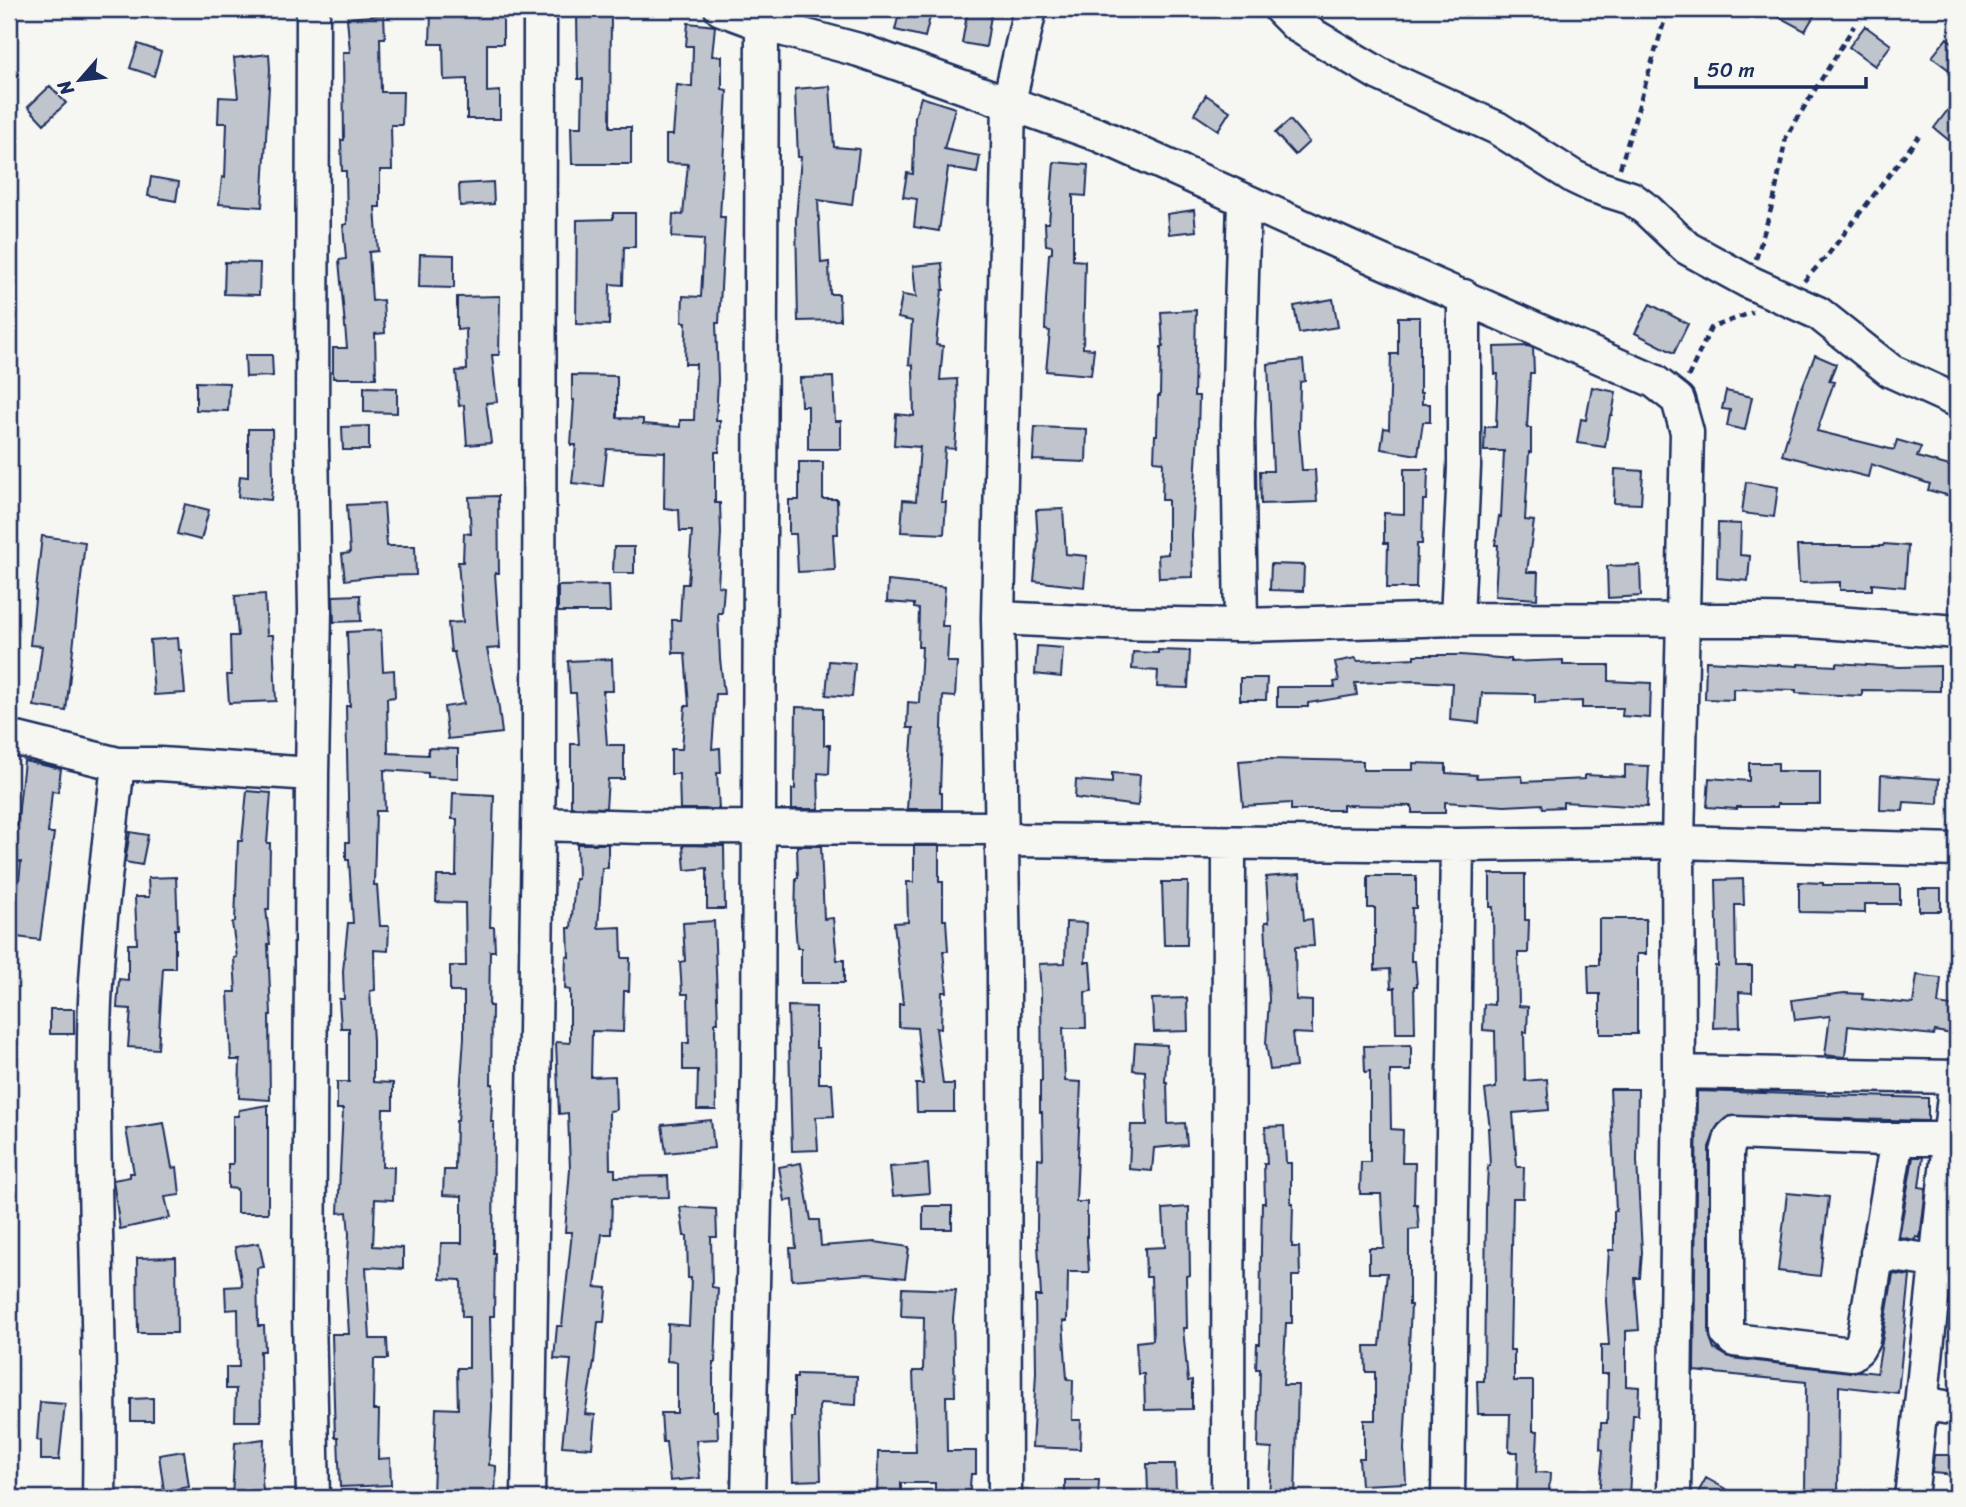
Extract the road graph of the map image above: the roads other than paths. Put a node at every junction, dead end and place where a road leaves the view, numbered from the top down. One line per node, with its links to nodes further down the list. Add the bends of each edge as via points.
1 (313, 9): 18 (street)
2 (540, 9): 19 (street)
3 (722, 9): 6 (street)
4 (1030, 9): 7 (street)
5 (1280, 9): 10 (street, via 1296,24 1379,74 1497,128 1574,177 1631,198 1687,248 1818,313 1891,371)
6 (762, 24): 7 (street, via 859,50); 20 (street)
7 (1009, 102): 8 (street, via 1099,135); 11 (street)
8 (1244, 200): 9 (street); 14 (street, via 1238,425)
9 (1464, 296): 12 (street, via 1464,467); 13 (street, via 1654,380 1678,400 1687,432)
10 (1957, 401)
11 (998, 618): 14 (street); 21 (street)
12 (1457, 619): 13 (street); 14 (street)
13 (1682, 620): 15 (street, via 1809,621); 22 (street)
14 (1241, 625)
15 (1957, 632)
16 (9, 737): 17 (street)
17 (118, 764): 18 (street); 36 (street, via 98,944 94,1036)
18 (312, 774): 37 (street, via 309,1314)
19 (538, 824): 20 (street); 38 (street)
20 (760, 828): 21 (street); 39 (street)
21 (1002, 834): 23 (street); 40 (street)
22 (1678, 842): 24 (street); 25 (street); 26 (street)
23 (1229, 844): 24 (street); 41 (street)
24 (1457, 845): 42 (street)
25 (1957, 850)
26 (1679, 1072): 27 (street); 30 (street)
27 (1957, 1077): 29 (street)
28 (1897, 1139): 29 (street); 31 (street, via 1735,1133 1727,1152); 32 (street)
29 (1950, 1139): 33 (street)
30 (1677, 1242): 31 (street); 43 (street)
31 (1727, 1244): 32 (street, via 1727,1334 1734,1340 1852,1354 1863,1340)
32 (1877, 1254): 33 (street)
33 (1936, 1261): 34 (street)
34 (1921, 1403): 35 (street); 44 (street)
35 (1957, 1409)
36 (99, 1498)
37 (313, 1498)
38 (528, 1498)
39 (748, 1498)
40 (1005, 1498)
41 (1228, 1498)
42 (1448, 1498)
43 (1674, 1498)
44 (1911, 1498)

